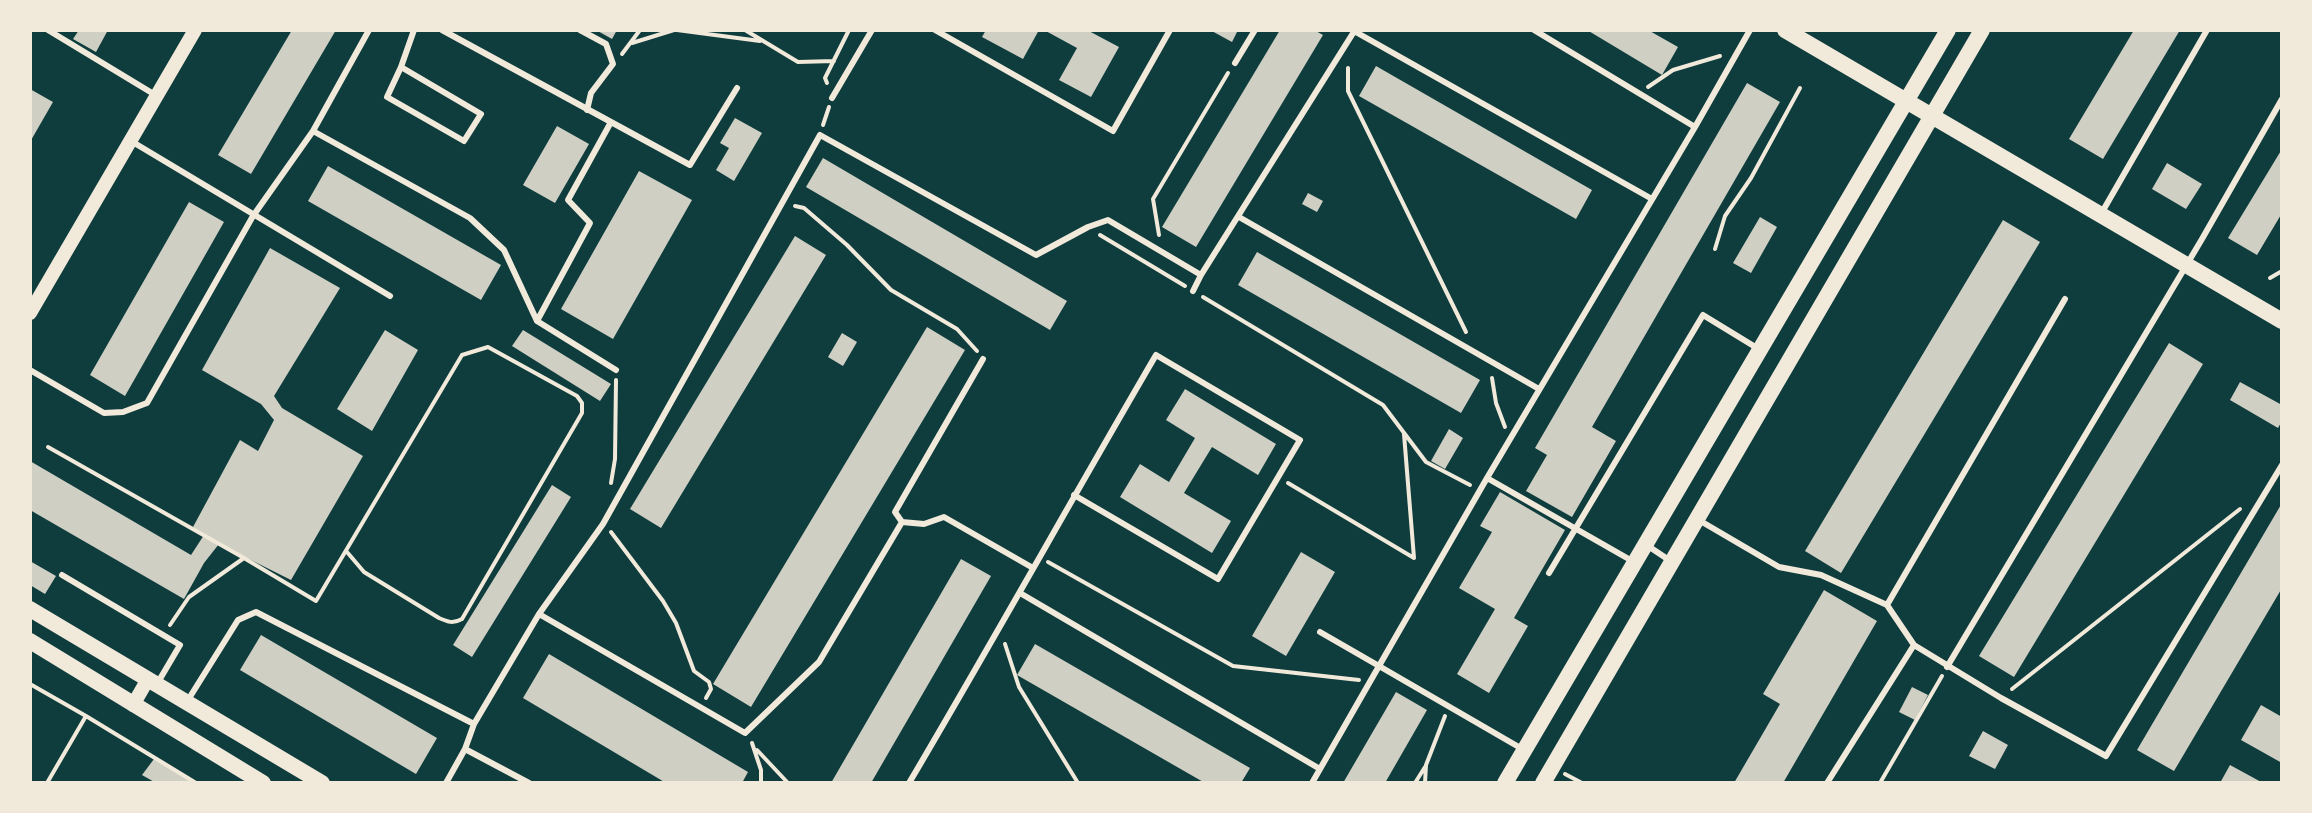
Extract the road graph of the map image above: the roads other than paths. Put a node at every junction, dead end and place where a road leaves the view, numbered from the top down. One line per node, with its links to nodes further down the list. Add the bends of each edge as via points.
1 (48, 30): 21 (lane)
2 (195, 30): 21 (street)
3 (369, 30): 29 (lane)
4 (414, 30): 19 (lane)
5 (442, 30): 25 (lane)
6 (580, 30): 25 (lane, via 606,44 613,64 591,93)
7 (872, 30): 22 (lane)
8 (935, 30): 9 (lane, via 1113,131)
9 (1170, 30)
10 (1255, 30): 18 (lane)
11 (1534, 30): 28 (lane)
12 (1750, 30): 28 (lane)
13 (1948, 30): 24 (main road)
14 (1982, 30): 26 (main road)
15 (2207, 30): 32 (lane)
16 (1355, 31): 31 (lane); 34 (lane)
17 (1794, 32): 24 (main road)
18 (1235, 63)
19 (401, 67): 19 (lane, via 481,114 464,141 387,97)
20 (737, 88): 27 (lane, via 690,165)
21 (157, 96): 30 (street)
22 (832, 98)
23 (2282, 99): 35 (lane)
24 (1906, 101): 26 (main road); 43 (main road)
25 (587, 110): 27 (lane)
26 (1932, 116): 32 (main road); 51 (main road)
27 (611, 122): 41 (lane, via 568,200 590,223)
28 (1695, 127): 31 (lane)
29 (313, 131): 33 (lane); 41 (lane, via 470,218 504,250)
30 (131, 141): 33 (lane); 40 (street)
31 (1652, 199): 47 (lane)
32 (2101, 214): 35 (main road)
33 (253, 216): 38 (lane); 45 (lane, via 147,403 104,413)
34 (1239, 217): 36 (lane); 47 (lane)
35 (2186, 264): 42 (main road); 68 (lane)
36 (1201, 275): 37 (lane); 63 (lane, via 1108,220 1036,255 820,135 603,524)
37 (1193, 291)
38 (390, 296)
39 (2065, 299): 61 (lane)
40 (30, 313)
41 (537, 321): 46 (lane)
42 (2282, 321)
43 (1760, 350): 53 (lane, via 1703,315); 54 (main road)
44 (983, 359): 52 (lane, via 895,512)
45 (30, 370)
46 (616, 370)
47 (1539, 389): 49 (lane)
48 (2282, 465): 68 (lane, via 2106,756)
49 (1487, 478): 53 (lane); 67 (lane)
50 (1074, 495): 50 (lane, via 1156,355 1300,440 1218,579); 57 (lane)
51 (1697, 519): 55 (main road); 61 (lane, via 1779,567 1821,575)
52 (902, 522): 57 (lane, via 924,524 944,517); 63 (lane, via 819,662 745,733)
53 (1577, 527): 56 (lane); 58 (lane)
54 (1645, 544): 55 (lane); 56 (main road)
55 (1672, 561): 83 (main road)
56 (1635, 562): 74 (main road)
57 (1033, 568): 60 (lane)
58 (1549, 573)
59 (62, 575): 69 (lane, via 180,645)
60 (1020, 593): 75 (lane); 80 (lane)
61 (1887, 605): 66 (lane)
62 (30, 609): 69 (main road)
63 (539, 614): 72 (lane)
64 (1320, 632): 67 (lane)
65 (30, 641): 71 (main road)
66 (1914, 645): 68 (lane); 84 (lane)
67 (1379, 666): 74 (lane); 75 (lane)
68 (1947, 667)
69 (153, 682): 70 (main road); 71 (street)
70 (186, 703): 72 (lane, via 238,620 256,612); 77 (main road)
71 (133, 705): 76 (main road)
72 (474, 724): 73 (lane)
73 (465, 749): 78 (lane); 79 (lane)
74 (1524, 750): 82 (main road)
75 (1320, 769): 81 (lane)
76 (254, 781)
77 (322, 783)
78 (446, 783)
79 (529, 783)
80 (909, 783)
81 (1312, 783)
82 (1505, 783)
83 (1543, 783)
84 (1827, 783)

